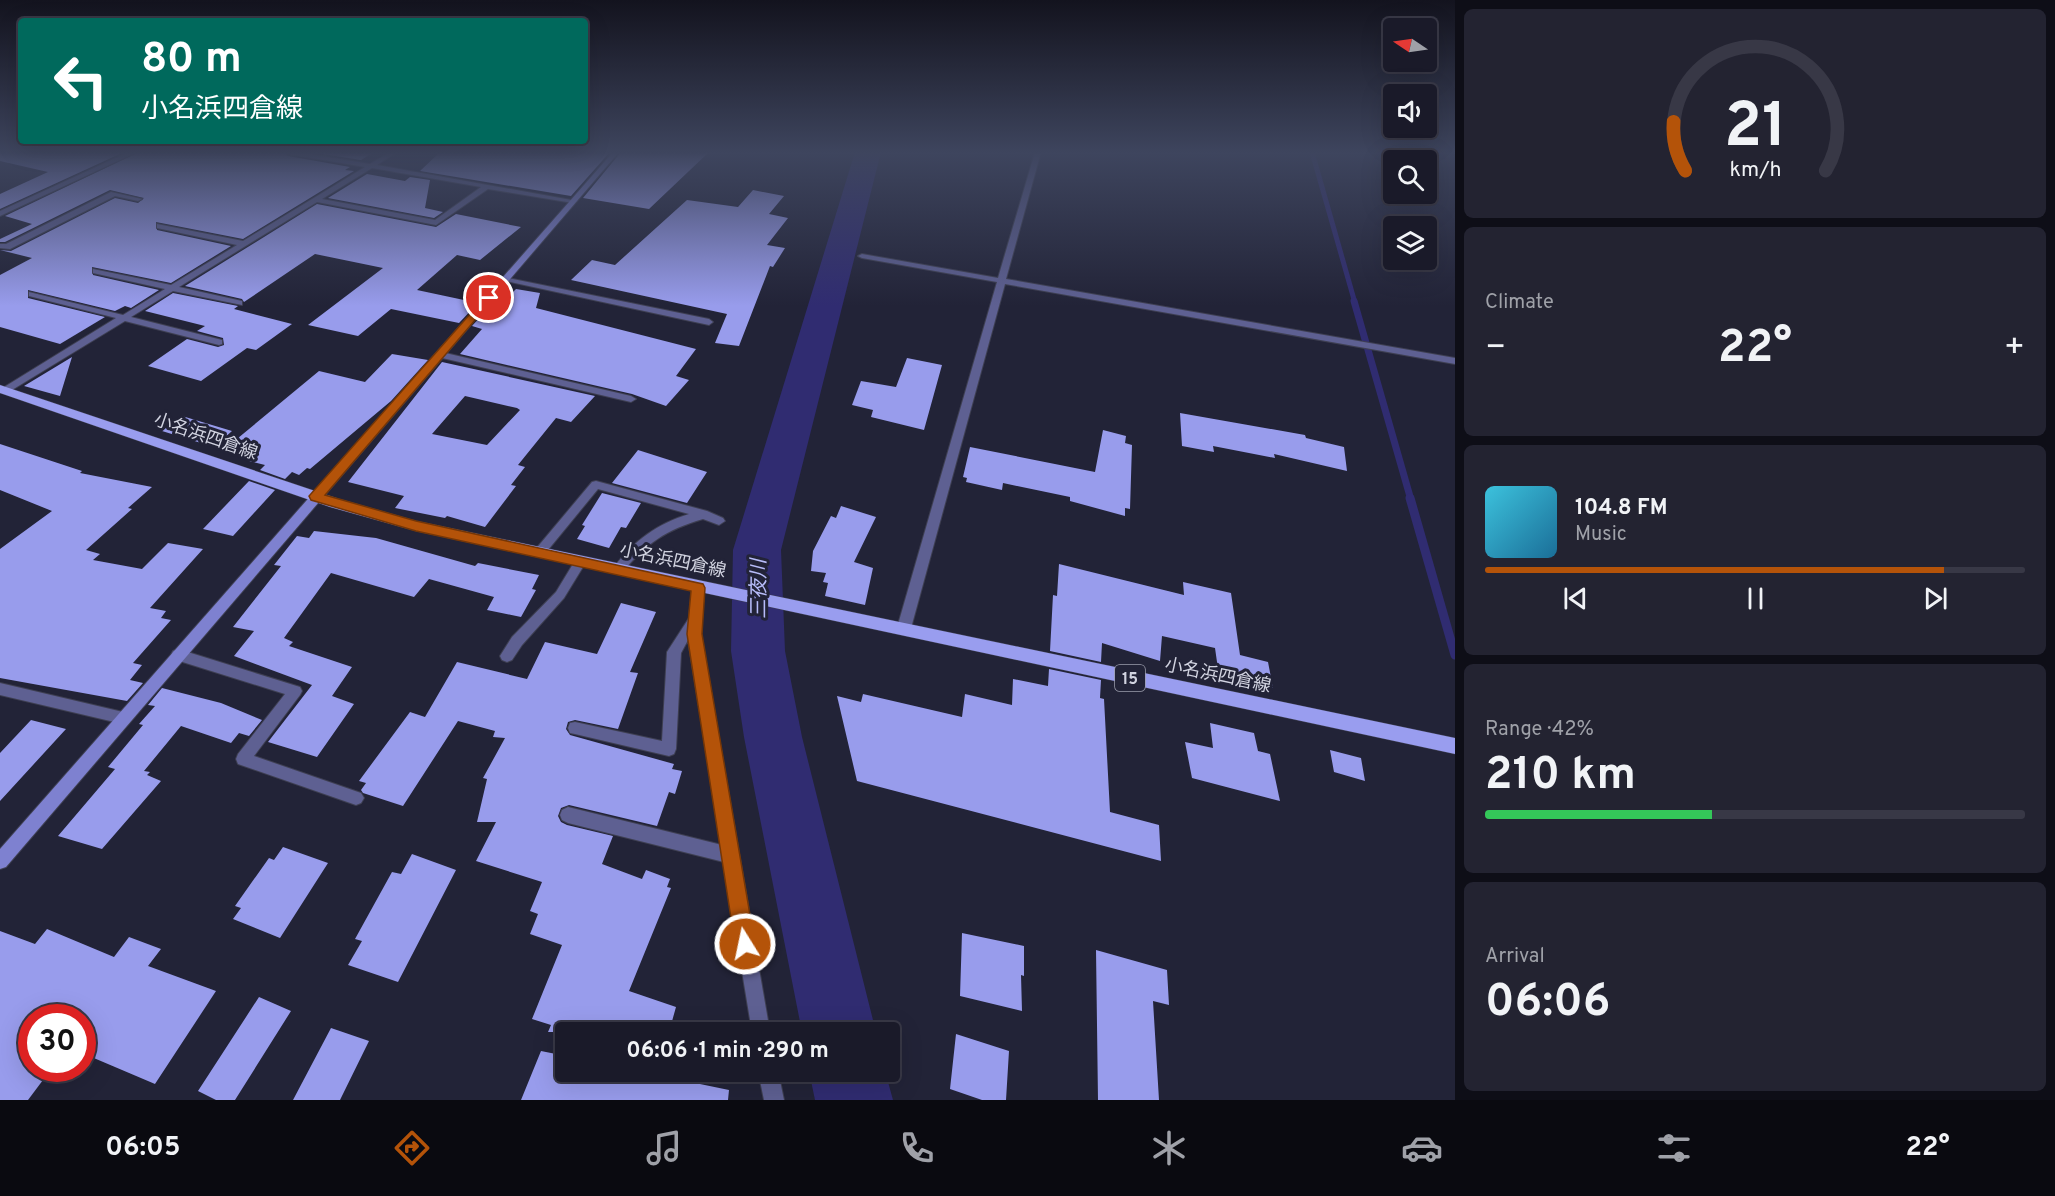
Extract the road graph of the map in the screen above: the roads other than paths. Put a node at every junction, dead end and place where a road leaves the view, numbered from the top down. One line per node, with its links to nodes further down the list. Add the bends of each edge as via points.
1 (23, 203): 8 (street)
2 (96, 203): 11 (street, via 7,248)
3 (311, 203): 10 (street)
4 (334, 203): 5 (street, via 436,224)
5 (464, 203)
6 (571, 203): 14 (street)
7 (1024, 203): 15 (street)
8 (0, 214)
9 (160, 226): 10 (street)
10 (244, 244): 16 (street)
11 (0, 246)
12 (862, 256): 15 (street)
13 (96, 270): 16 (street)
14 (506, 279): 20 (street); 22 (street)
15 (1002, 280): 23 (street); 34 (street)
16 (172, 288): 18 (street); 19 (street)
17 (32, 294): 19 (street)
18 (239, 303)
19 (124, 318): 21 (street); 24 (street)
20 (709, 322)
21 (219, 342)
22 (441, 355): 25 (street); 26 (street)
23 (1455, 361)
24 (2, 390): 26 (main road, 小名浜四倉線 / 15)
25 (631, 399)
26 (316, 496): 29 (main road, 小名浜四倉線 / 15, via 416,526); 35 (street)
27 (703, 514): 28 (street); 29 (street, via 596,485); 31 (street, via 662,526 636,547)
28 (719, 521)
29 (539, 553): 30 (main road, 小名浜四倉線 / 15)
30 (580, 562): 31 (main road, 小名浜四倉線 / 15); 36 (street, via 560,595)
31 (618, 570): 32 (main road, 小名浜四倉線 / 15)
32 (698, 588): 33 (street); 34 (main road, 小名浜四倉線 / 15)
33 (695, 618): 39 (street, via 674,652 669,749); 43 (street, via 694,634)
34 (904, 628): 40 (main road, 小名浜四倉線 / 15)
35 (178, 655): 38 (street); 41 (street, via 295,691 243,759)
36 (507, 656)
37 (0, 689): 38 (street)
38 (123, 718): 44 (street)
39 (575, 728)
40 (1455, 746)
41 (356, 798)
42 (568, 815): 43 (street)
43 (729, 855): 45 (street)
44 (0, 861)
45 (759, 1022)
46 (770, 1082): 47 (street)
47 (774, 1100)

